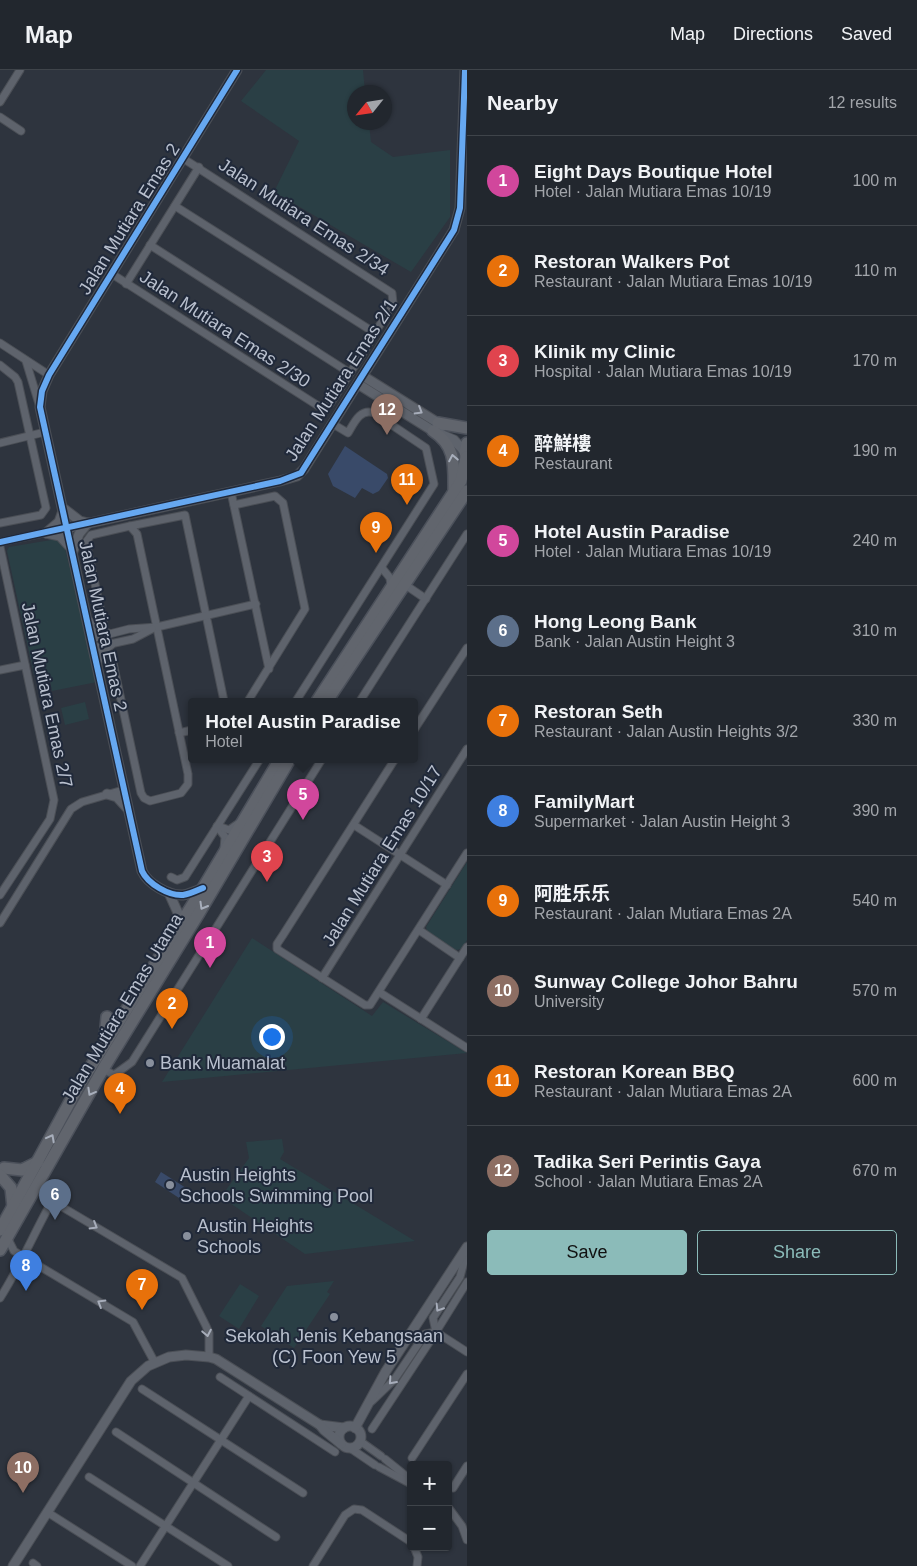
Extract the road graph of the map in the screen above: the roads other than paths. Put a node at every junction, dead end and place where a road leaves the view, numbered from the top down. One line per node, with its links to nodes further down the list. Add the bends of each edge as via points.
1 (20, 70): 4 (street)
2 (237, 70): 7 (street, Jalan Mutiara Emas 2)
3 (464, 70): 19 (street, Jalan Mutiara Emas 2/1, via 460,208 456,225)
4 (0, 102)
5 (0, 118): 6 (street)
6 (21, 131)
7 (184, 159): 8 (street, Jalan Mutiara Emas 2/34); 11 (street, Jalan Mutiara Emas 2)
8 (199, 167): 9 (street); 13 (street, Jalan Mutiara Emas 2/34, via 392,293 393,303)
9 (175, 206): 10 (street); 13 (street)
10 (150, 246): 12 (street); 17 (street)
11 (112, 274): 12 (street, Jalan Mutiara Emas 2/30); 18 (street, Jalan Mutiara Emas 2)
12 (126, 284): 17 (street, Jalan Mutiara Emas 2/30, via 323,408 330,404)
13 (374, 333): 17 (street)
14 (0, 343): 15 (street)
15 (26, 361): 18 (street); 21 (street)
16 (0, 365): 27 (street, via 17,380)
17 (350, 373)
18 (50, 375): 21 (street, Jalan Mutiara Emas 2, via 42,391)
19 (363, 376): 20 (street, Jalan Mutiara Emas 2/1); 23 (street, one-way to 23)
20 (358, 384): 22 (street, Jalan Mutiara Emas 2/1); 23 (street)
21 (40, 407): 25 (street, Jalan Mutiara Emas 2)
22 (333, 424): 30 (street, Jalan Mutiara Emas 2/1, via 297,476); 43 (street, via 348,433 361,414 371,412 423,445 427,451 433,488)
23 (436, 427): 24 (main road); 26 (street); 29 (street, via 458,442); 31 (main road, one-way to 23, via 451,450)
24 (467, 428)
25 (45, 432): 27 (street); 33 (street, Jalan Mutiara Emas 2)
26 (467, 433)
27 (29, 436): 28 (street); 34 (street, via 46,510 41,515)
28 (0, 443)
29 (466, 453): 31 (main road, via 461,481)
30 (231, 492): 32 (street); 35 (street, Jalan Mutiara Emas 2/1)
31 (463, 494): 44 (main road); 45 (main road)
32 (234, 505): 48 (street); 59 (street, via 274,496 283,503 305,608)
33 (63, 508): 35 (street); 37 (street, Jalan Mutiara Emas 2); 38 (street, via 60,520)
34 (0, 523)
35 (88, 523): 37 (street, Jalan Mutiara Emas 2/1); 42 (street, via 79,534)
36 (130, 526): 50 (street, via 185,515); 51 (street, via 137,534); 52 (street, via 91,536 86,542)
37 (67, 528): 38 (street, Jalan Mutiara Emas 2/1); 42 (street, Jalan Mutiara Emas 2)
38 (46, 533): 40 (street, Jalan Mutiara Emas 2/1); 42 (street, via 62,538)
39 (467, 534): 47 (street)
40 (0, 542)
41 (1, 549): 58 (street, Jalan Mutiara Emas 2/7)
42 (72, 553): 49 (street, Jalan Mutiara Emas 2)
43 (382, 568): 44 (street, via 394,572); 46 (street, via 390,578); 64 (street)
44 (403, 569): 46 (main road)
45 (404, 584): 47 (street); 66 (main road)
46 (392, 588): 65 (main road)
47 (426, 598): 67 (street)
48 (256, 604): 50 (street); 59 (street)
49 (84, 611): 52 (street, via 94,629 102,634); 53 (street, Jalan Mutiara Emas 2)
50 (206, 616): 51 (street); 62 (street)
51 (157, 627): 52 (street); 54 (street, via 133,639); 70 (street)
52 (106, 630): 53 (street)
53 (90, 639): 55 (street, Jalan Mutiara Emas 2)
54 (111, 644): 55 (street); 61 (street, via 100,652)
55 (92, 648): 61 (street, Jalan Mutiara Emas 2)
56 (467, 648): 68 (street)
57 (112, 658): 70 (street, via 141,793 150,801 186,790 188,774)
58 (25, 665): 60 (street); 91 (street, Jalan Mutiara Emas 2/7, via 54,805 50,819)
59 (269, 669): 63 (street)
60 (0, 670)
61 (98, 673): 77 (street, Jalan Mutiara Emas 2)
62 (223, 698)
63 (250, 698)
64 (298, 698)
65 (319, 698)
66 (329, 698)
67 (362, 698)
68 (418, 724)
69 (188, 731): 70 (street)
70 (179, 733)
71 (467, 749): 86 (street, Jalan Mutiara Emas 10/17)
72 (257, 763): 83 (street)
73 (278, 763): 81 (main road, Jalan Mutiara Emas Utama)
74 (288, 763): 100 (main road, Jalan Mutiara Emas Utama, one-way to 100)
75 (319, 763): 105 (street, via 132,1062 114,1075)
76 (393, 763): 82 (street)
77 (120, 773): 78 (street, Jalan Mutiara Emas 2); 79 (street, via 117,785)
78 (123, 790): 79 (street); 80 (street, Jalan Mutiara Emas 2)
79 (107, 794): 80 (street, via 117,797); 92 (street, via 70,809)
80 (128, 810): 90 (street, Jalan Mutiara Emas 2, via 144,875)
81 (243, 820): 83 (street, via 232,829); 84 (main road, Jalan Mutiara Emas Utama)
82 (354, 825): 86 (street); 97 (street, via 276,946)
83 (218, 826): 84 (street, via 225,837); 87 (street, via 185,877 177,880)
84 (223, 853): 89 (main road, Jalan Mutiara Emas Utama)
85 (467, 854): 88 (street)
86 (400, 855): 88 (street); 97 (street, Jalan Mutiara Emas 10/17)
87 (171, 877)
88 (447, 884): 94 (street)
89 (203, 888): 90 (street, via 185,895); 93 (main road, Jalan Mutiara Emas Utama)
90 (169, 893): 93 (street, via 178,913)
91 (0, 895)
92 (0, 923)
93 (177, 929): 102 (main road, Jalan Mutiara Emas Utama)
94 (419, 930): 96 (street); 98 (street)
95 (467, 947): 96 (street)
96 (460, 958): 101 (street)
97 (322, 978): 98 (street, via 365,1005 370,1005)
98 (379, 992): 101 (street)
99 (107, 1017): 104 (main road, via 107,1032)
100 (133, 1019): 102 (main road, via 123,1025); 105 (main road, Jalan Mutiara Emas Utama)
101 (421, 1019): 103 (street)
102 (118, 1024): 104 (main road, Jalan Mutiara Emas Utama)
103 (467, 1048)
104 (101, 1051): 106 (main road, Jalan Mutiara Emas Utama, one-way to 104)
105 (103, 1068): 108 (main road, Jalan Mutiara Emas Utama, one-way to 108)
106 (38, 1162): 107 (main road, via 22,1170); 108 (main road, Jalan Mutiara Emas Utama)
107 (1, 1169): 108 (street); 109 (main road, via 11,1188)
108 (30, 1187): 109 (main road, Jalan Mutiara Emas Utama); 110 (main road, Jalan Mutiara Emas Utama)
109 (13, 1207): 110 (main road, Jalan Mutiara Emas Utama)
110 (4, 1234): 112 (main road, Jalan Mutiara Emas Utama); 113 (street, via 14,1251)
111 (467, 1248): 116 (street, one-way to 116, via 460,1277 433,1318); 124 (street, via 391,1364)
112 (0, 1250)
113 (22, 1256): 115 (street, via 17,1271); 118 (street, one-way to 118, via 52,1201 182,1278 209,1333); 119 (street, one-way to 113, via 133,1322)
114 (467, 1282): 116 (street)
115 (0, 1298)
116 (436, 1332): 117 (street); 124 (street, one-way to 124, via 426,1334 394,1380); 128 (street)
117 (467, 1352)
118 (209, 1356): 119 (street, via 179,1355); 125 (street)
119 (155, 1363): 143 (street, via 131,1381)
120 (467, 1374): 135 (street)
121 (220, 1378): 123 (street)
122 (142, 1389): 130 (street)
123 (249, 1396): 130 (street); 134 (street)
124 (369, 1404): 127 (street)
125 (320, 1425): 126 (street); 132 (street)
126 (344, 1428): 127 (street); 132 (street, via 340,1434)
127 (355, 1428): 131 (street)
128 (372, 1428)
129 (116, 1432): 140 (street)
130 (221, 1440): 140 (street); 142 (street)
131 (360, 1441): 133 (street); 138 (street)
132 (341, 1444): 133 (street)
133 (350, 1448): 139 (street)
134 (335, 1452)
135 (412, 1458)
136 (467, 1466): 141 (street)
137 (89, 1477): 145 (street)
138 (407, 1477)
139 (407, 1482)
140 (193, 1483): 145 (street); 146 (street)
141 (453, 1488)
142 (303, 1493)
143 (47, 1512): 150 (street); 151 (street)
144 (452, 1512): 148 (street)
145 (166, 1526): 152 (street); 153 (street)
146 (276, 1537)
147 (407, 1539): 154 (street, via 362,1510 354,1509 345,1515)
148 (467, 1540)
149 (416, 1551): 155 (street)
150 (13, 1566)
151 (132, 1566)
152 (140, 1566)
153 (228, 1566)
154 (313, 1566)
155 (417, 1566)

